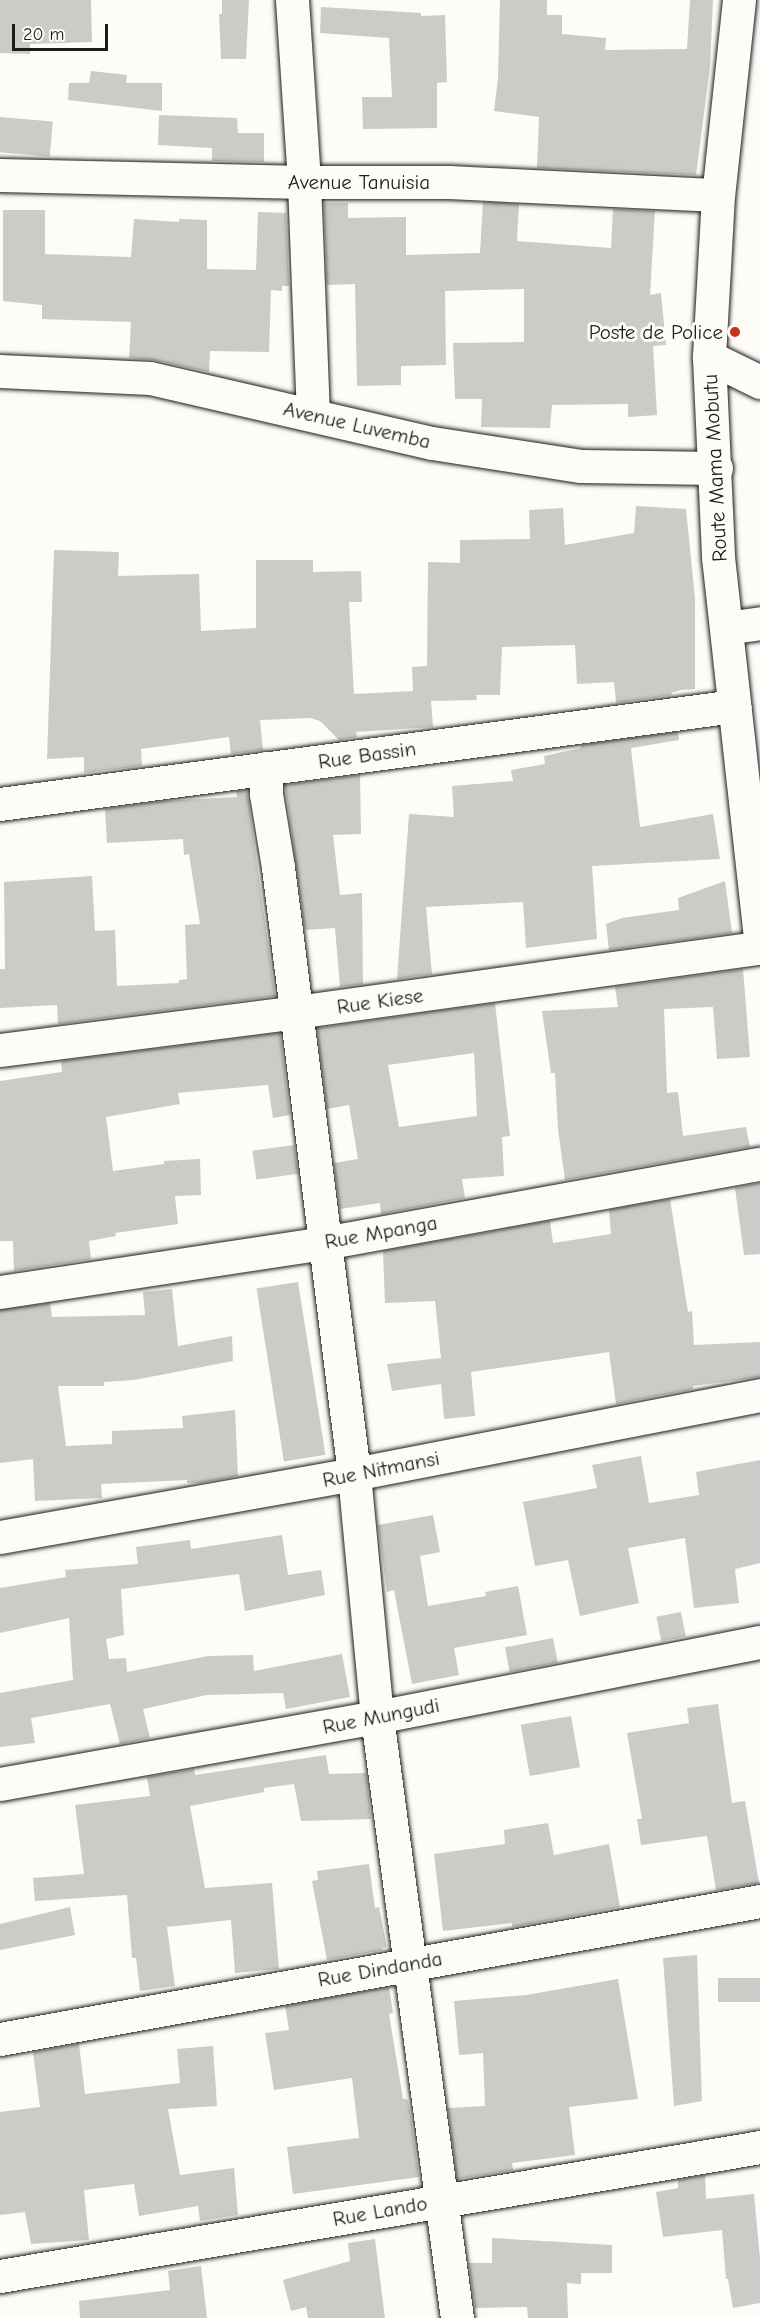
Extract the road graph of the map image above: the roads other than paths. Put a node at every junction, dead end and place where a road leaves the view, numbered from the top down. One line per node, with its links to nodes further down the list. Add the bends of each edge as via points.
1 (292, 0): 4 (street)
2 (739, 0): 5 (street, Route Mama Mobutu)
3 (0, 175): 4 (street, Avenue Tanuisia)
4 (304, 182): 5 (street, Avenue Tanuisia, via 449,182); 9 (street)
5 (718, 195): 6 (street, Route Mama Mobutu)
6 (709, 357): 8 (street); 10 (street, Route Mama Mobutu)
7 (0, 371): 9 (street, Avenue Luvemba, via 150,378)
8 (760, 382)
9 (313, 414): 10 (street, Avenue Luvemba, via 432,443 581,466)
10 (716, 468): 12 (street, Route Mama Mobutu, via 718,557)
11 (760, 623): 12 (street)
12 (726, 628): 13 (street, Route Mama Mobutu)
13 (734, 706): 14 (street, Rue Bassin); 16 (street, Route Mama Mobutu)
14 (266, 768): 15 (street, Rue Bassin); 18 (street, via 266,794)
15 (0, 804)
16 (760, 936)
17 (760, 948): 18 (street, Rue Kiese)
18 (296, 1012): 19 (street, Rue Kiese); 21 (street)
19 (0, 1050)
20 (760, 1164): 21 (street, Rue Mpanga)
21 (324, 1243): 22 (street, Rue Mpanga); 24 (street)
22 (0, 1292)
23 (760, 1395): 24 (street, Rue Nitmansi)
24 (354, 1474): 25 (street, Rue Nitmansi); 27 (street)
25 (0, 1537)
26 (760, 1642): 27 (street, Rue Mungudi)
27 (377, 1717): 28 (street, Rue Mungudi); 30 (street)
28 (0, 1784)
29 (760, 1902): 30 (street, Rue Dindanda)
30 (410, 1963): 31 (street, Rue Dindanda); 33 (street)
31 (0, 2039)
32 (760, 2147): 33 (street, Rue Lando)
33 (443, 2200): 34 (street, Rue Lando); 35 (street)
34 (0, 2276)
35 (457, 2318)

